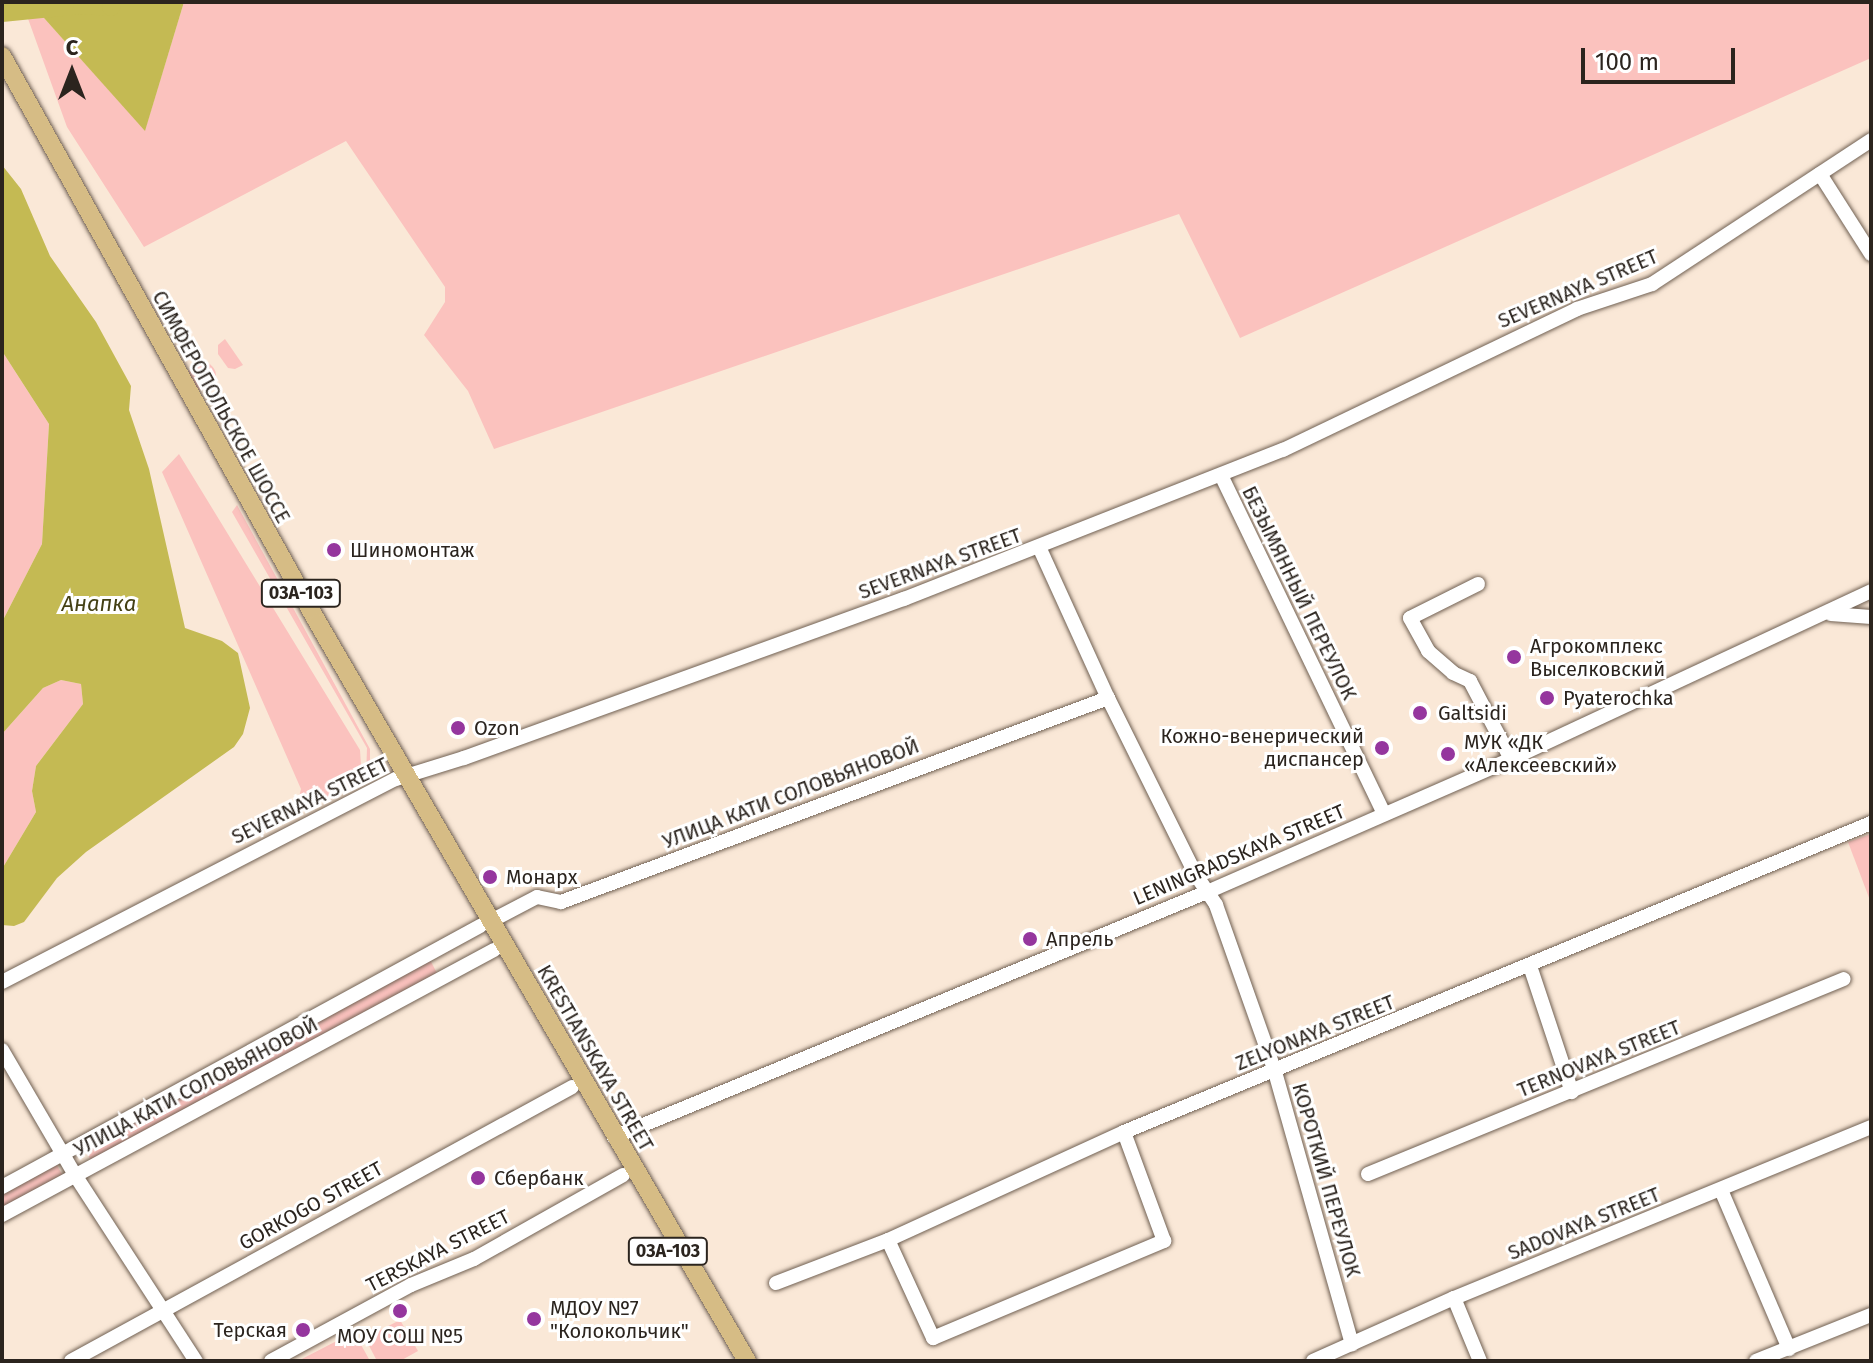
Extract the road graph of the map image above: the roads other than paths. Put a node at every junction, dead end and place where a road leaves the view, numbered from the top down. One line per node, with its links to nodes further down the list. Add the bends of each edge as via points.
1 (2, 56): 6 (main road, СИМФЕРОПОЛЬСКОЕ ШОССЕ / 03А-103)
2 (2, 75): 6 (main road, СИМФЕРОПОЛЬСКОЕ ШОССЕ / 03А-103)
3 (1871, 140): 4 (street, SEVERNAYA STREET)
4 (1820, 174): 5 (street); 7 (street, SEVERNAYA STREET, via 1652,284 1577,309)
5 (1871, 254)
6 (171, 372): 15 (main road, СИМФЕРОПОЛЬСКОЕ ШОССЕ / 03А-103)
7 (1221, 475): 8 (street, SEVERNAYA STREET); 16 (street, БЕЗЫМЯННЫЙ ПЕРЕУЛОК)
8 (1040, 549): 13 (street, КОРОТКИЙ ПЕРЕУЛОК); 15 (street, SEVERNAYA STREET)
9 (1478, 584): 14 (street, via 1410,618 1428,651 1470,681)
10 (1870, 592): 11 (street, LENINGRADSKAYA STREET); 12 (street)
11 (1826, 614): 12 (street); 14 (street, LENINGRADSKAYA STREET)
12 (1871, 616)
13 (1108, 698): 18 (street, КОРОТКИЙ ПЕРЕУЛОК); 19 (street, УЛИЦА КАТИ СОЛОВЬЯНОВОЙ, via 561,902 537,897)
14 (1511, 759): 16 (street, LENINGRADSKAYA STREET)
15 (402, 777): 19 (main road, KRESTIANSKAYA STREET / 03А-103); 23 (street, SEVERNAYA STREET)
16 (1384, 814): 18 (street, LENINGRADSKAYA STREET)
17 (1871, 823): 21 (street, ZELYONAYA STREET)
18 (1207, 892): 25 (street, КОРОТКИЙ ПЕРЕУЛОК); 30 (street, LENINGRADSKAYA STREET)
19 (485, 924): 20 (main road, KRESTIANSKAYA STREET / 03А-103); 30 (main road, KRESTIANSKAYA STREET / 03А-103); 31 (street, УЛИЦА КАТИ СОЛОВЬЯНОВОЙ)
20 (494, 950): 26 (main road, KRESTIANSKAYA STREET / 03А-103); 33 (street, УЛИЦА КАТИ СОЛОВЬЯНОВОЙ)
21 (1530, 966): 25 (street, ZELYONAYA STREET); 27 (street)
22 (1844, 979): 27 (street, TERNOVAYA STREET)
23 (2, 982)
24 (2, 1050): 31 (street)
25 (1275, 1072): 29 (street, ZELYONAYA STREET); 43 (street, КОРОТКИЙ ПЕРЕУЛОК)
26 (572, 1087): 34 (main road, KRESTIANSKAYA STREET / 03А-103); 41 (street, GORKOGO STREET)
27 (1572, 1092): 32 (street, TERNOVAYA STREET)
28 (1871, 1127): 36 (street, SADOVAYA STREET)
29 (1124, 1132): 38 (street, ZELYONAYA STREET); 38 (street, via 1164,1241 933,1338)
30 (614, 1137): 49 (main road, KRESTIANSKAYA STREET / 03А-103)
31 (63, 1155): 33 (street); 35 (street, УЛИЦА КАТИ СОЛОВЬЯНОВОЙ)
32 (1368, 1174)
33 (75, 1175): 37 (street, УЛИЦА КАТИ СОЛОВЬЯНОВОЙ); 41 (street)
34 (623, 1175): 47 (street, TERSKAYA STREET, via 474,1259 411,1285); 48 (main road, KRESTIANSKAYA STREET / 03А-103)
35 (2, 1187)
36 (1721, 1190): 40 (street, SADOVAYA STREET); 44 (street)
37 (2, 1215)
38 (888, 1240): 39 (street, ZELYONAYA STREET)
39 (776, 1283)
40 (1454, 1298): 43 (street, SADOVAYA STREET); 51 (street)
41 (160, 1311): 45 (street, GORKOGO STREET); 46 (street)
42 (1871, 1315): 44 (street)
43 (1352, 1344): 50 (street, SADOVAYA STREET)
44 (1789, 1349): 52 (street)
45 (71, 1361)
46 (196, 1361)
47 (271, 1361)
48 (733, 1361)
49 (747, 1361)
50 (1313, 1361)
51 (1480, 1361)
52 (1756, 1361)

